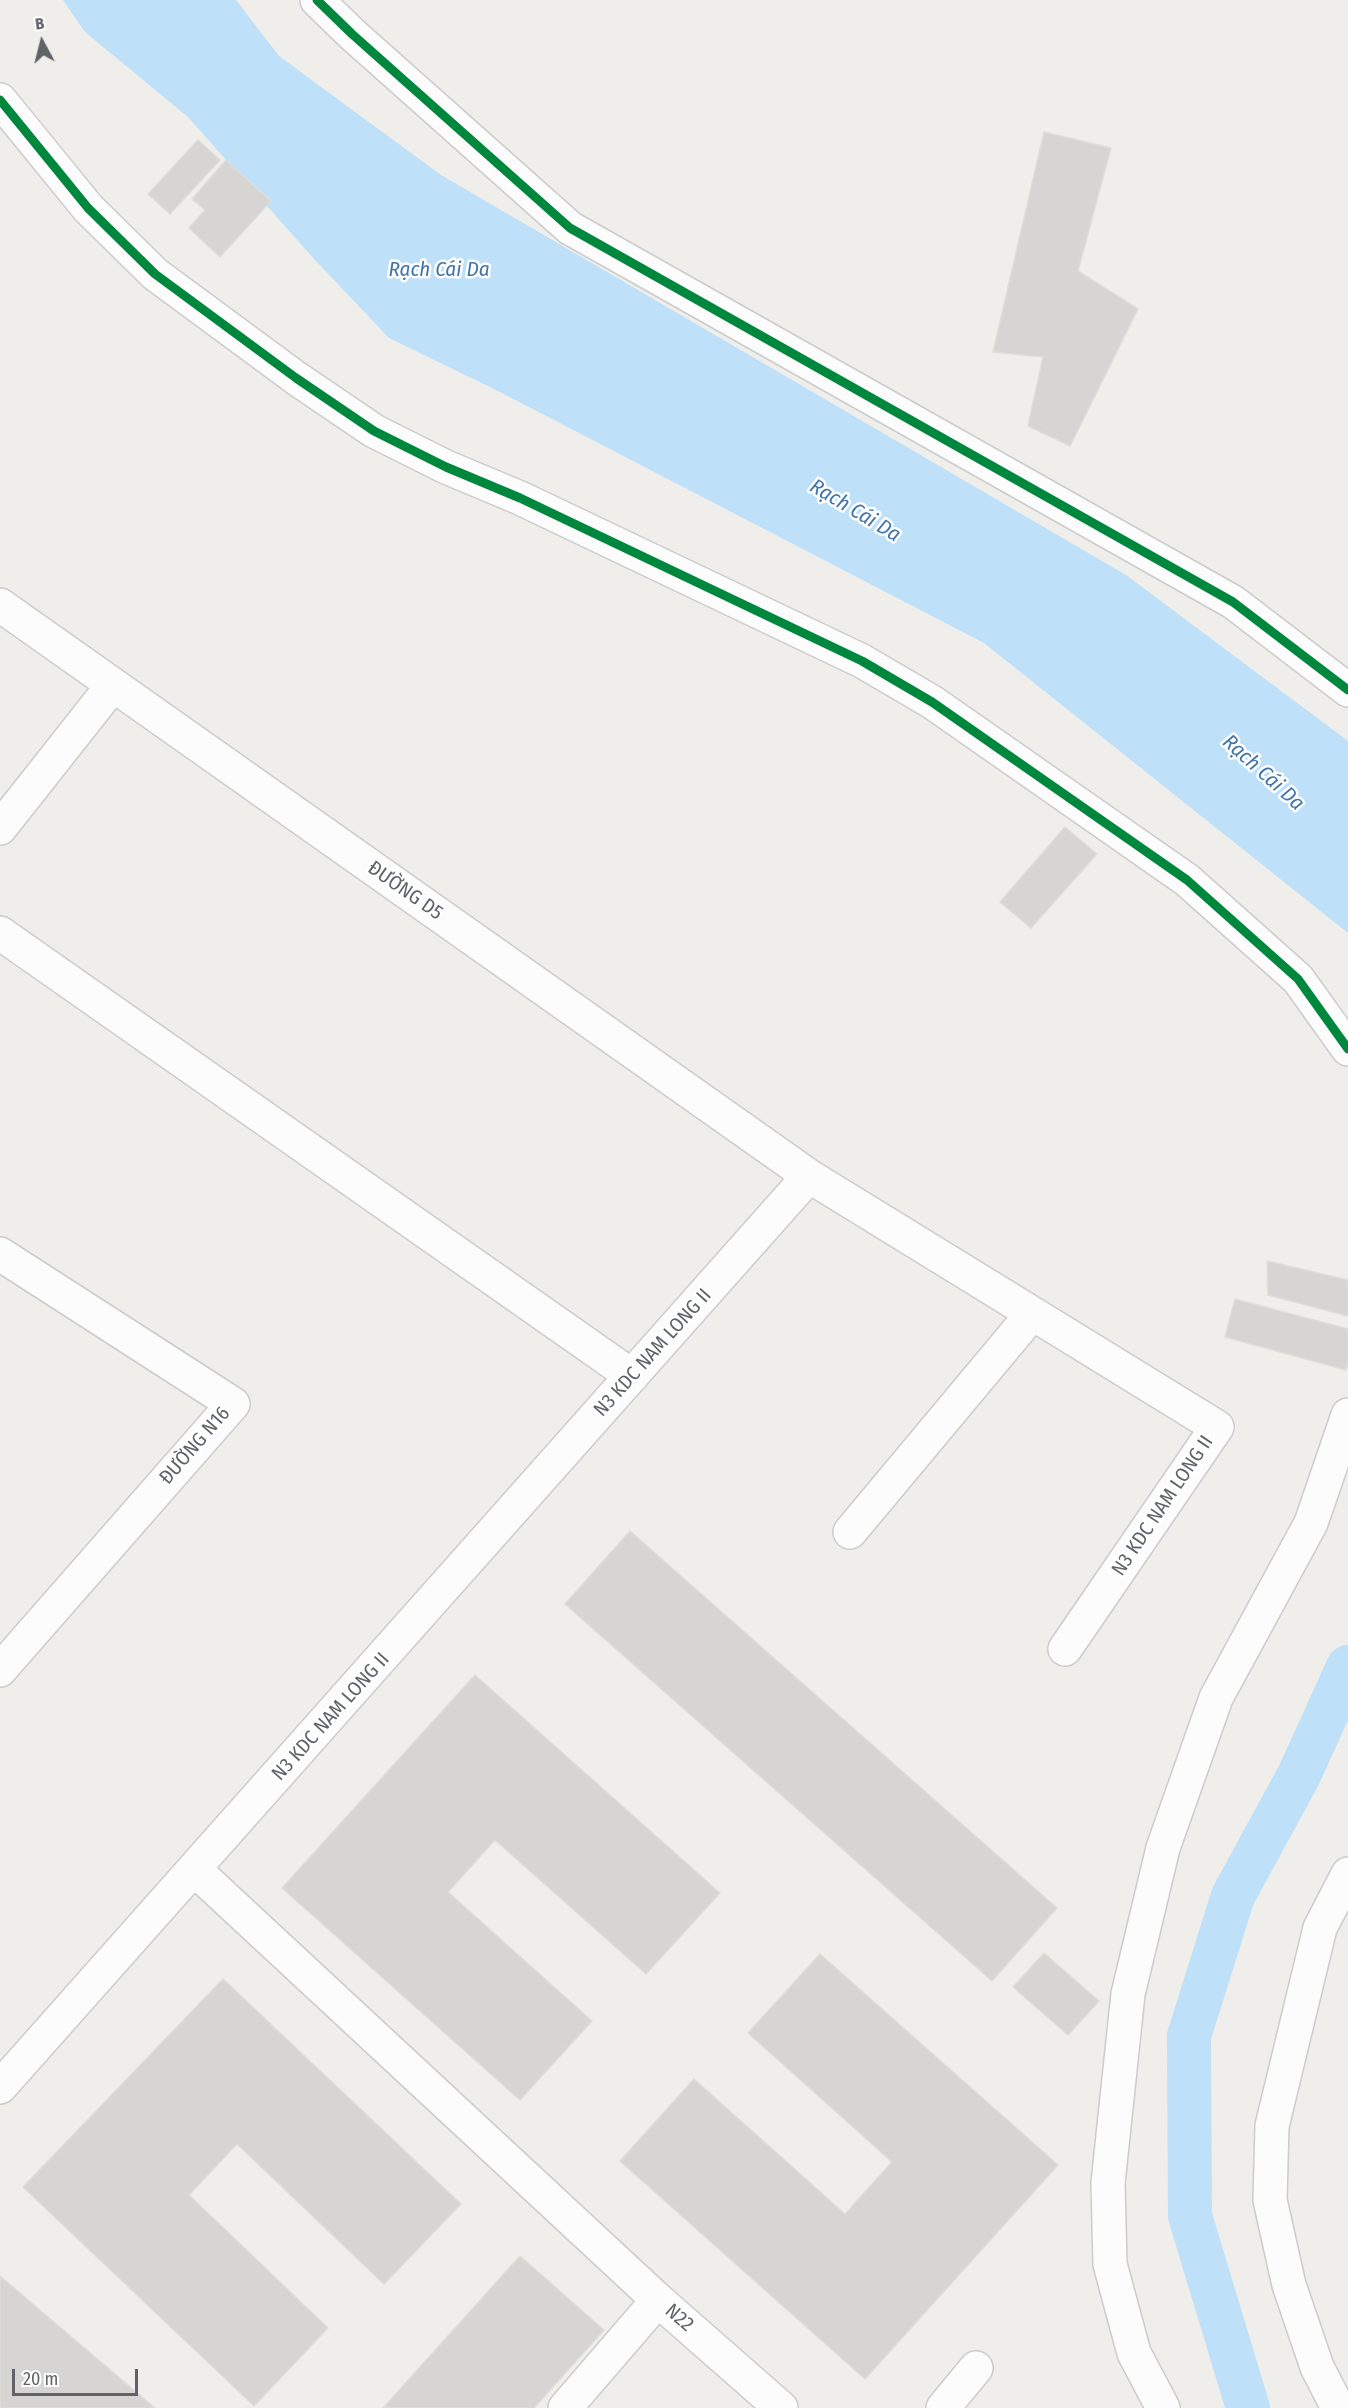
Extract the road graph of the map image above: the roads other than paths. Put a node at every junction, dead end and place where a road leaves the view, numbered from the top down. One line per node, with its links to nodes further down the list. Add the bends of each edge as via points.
1 (317, 0): 5 (street, via 570,228 1233,602)
2 (0, 100): 8 (street, via 88,208 155,274 296,378 374,431 862,661 932,702 1187,880 1298,979)
3 (0, 605): 4 (street, ĐƯỜNG D5)
4 (113, 685): 6 (street); 9 (street, ĐƯỜNG D5)
5 (1348, 690)
6 (0, 828)
7 (0, 933): 12 (street)
8 (1348, 1049)
9 (809, 1176): 11 (street, N3 KDC NAM LONG II); 12 (street, N3 KDC NAM LONG II)
10 (4, 1263): 16 (street, ĐƯỜNG N16, via 233,1404)
11 (1032, 1314): 14 (street); 15 (street, N3 KDC NAM LONG II, via 1216,1427)
12 (632, 1376): 17 (street, N3 KDC NAM LONG II)
13 (1348, 1415): 25 (street, via 1311,1523 1216,1698 1163,1848 1128,1994 1108,2183 1110,2264 1134,2353)
14 (849, 1532)
15 (1065, 1649)
16 (0, 1670)
17 (195, 1870): 19 (street, N3 KDC NAM LONG II); 20 (street)
18 (1348, 1874): 26 (street, via 1320,1928 1272,2126 1270,2200 1289,2285 1317,2367)
19 (0, 2087)
20 (658, 2300): 22 (street, N22); 23 (street, N22)
21 (976, 2368): 24 (street)
22 (565, 2408)
23 (781, 2408)
24 (943, 2408)
25 (1163, 2408)
26 (1338, 2408)

